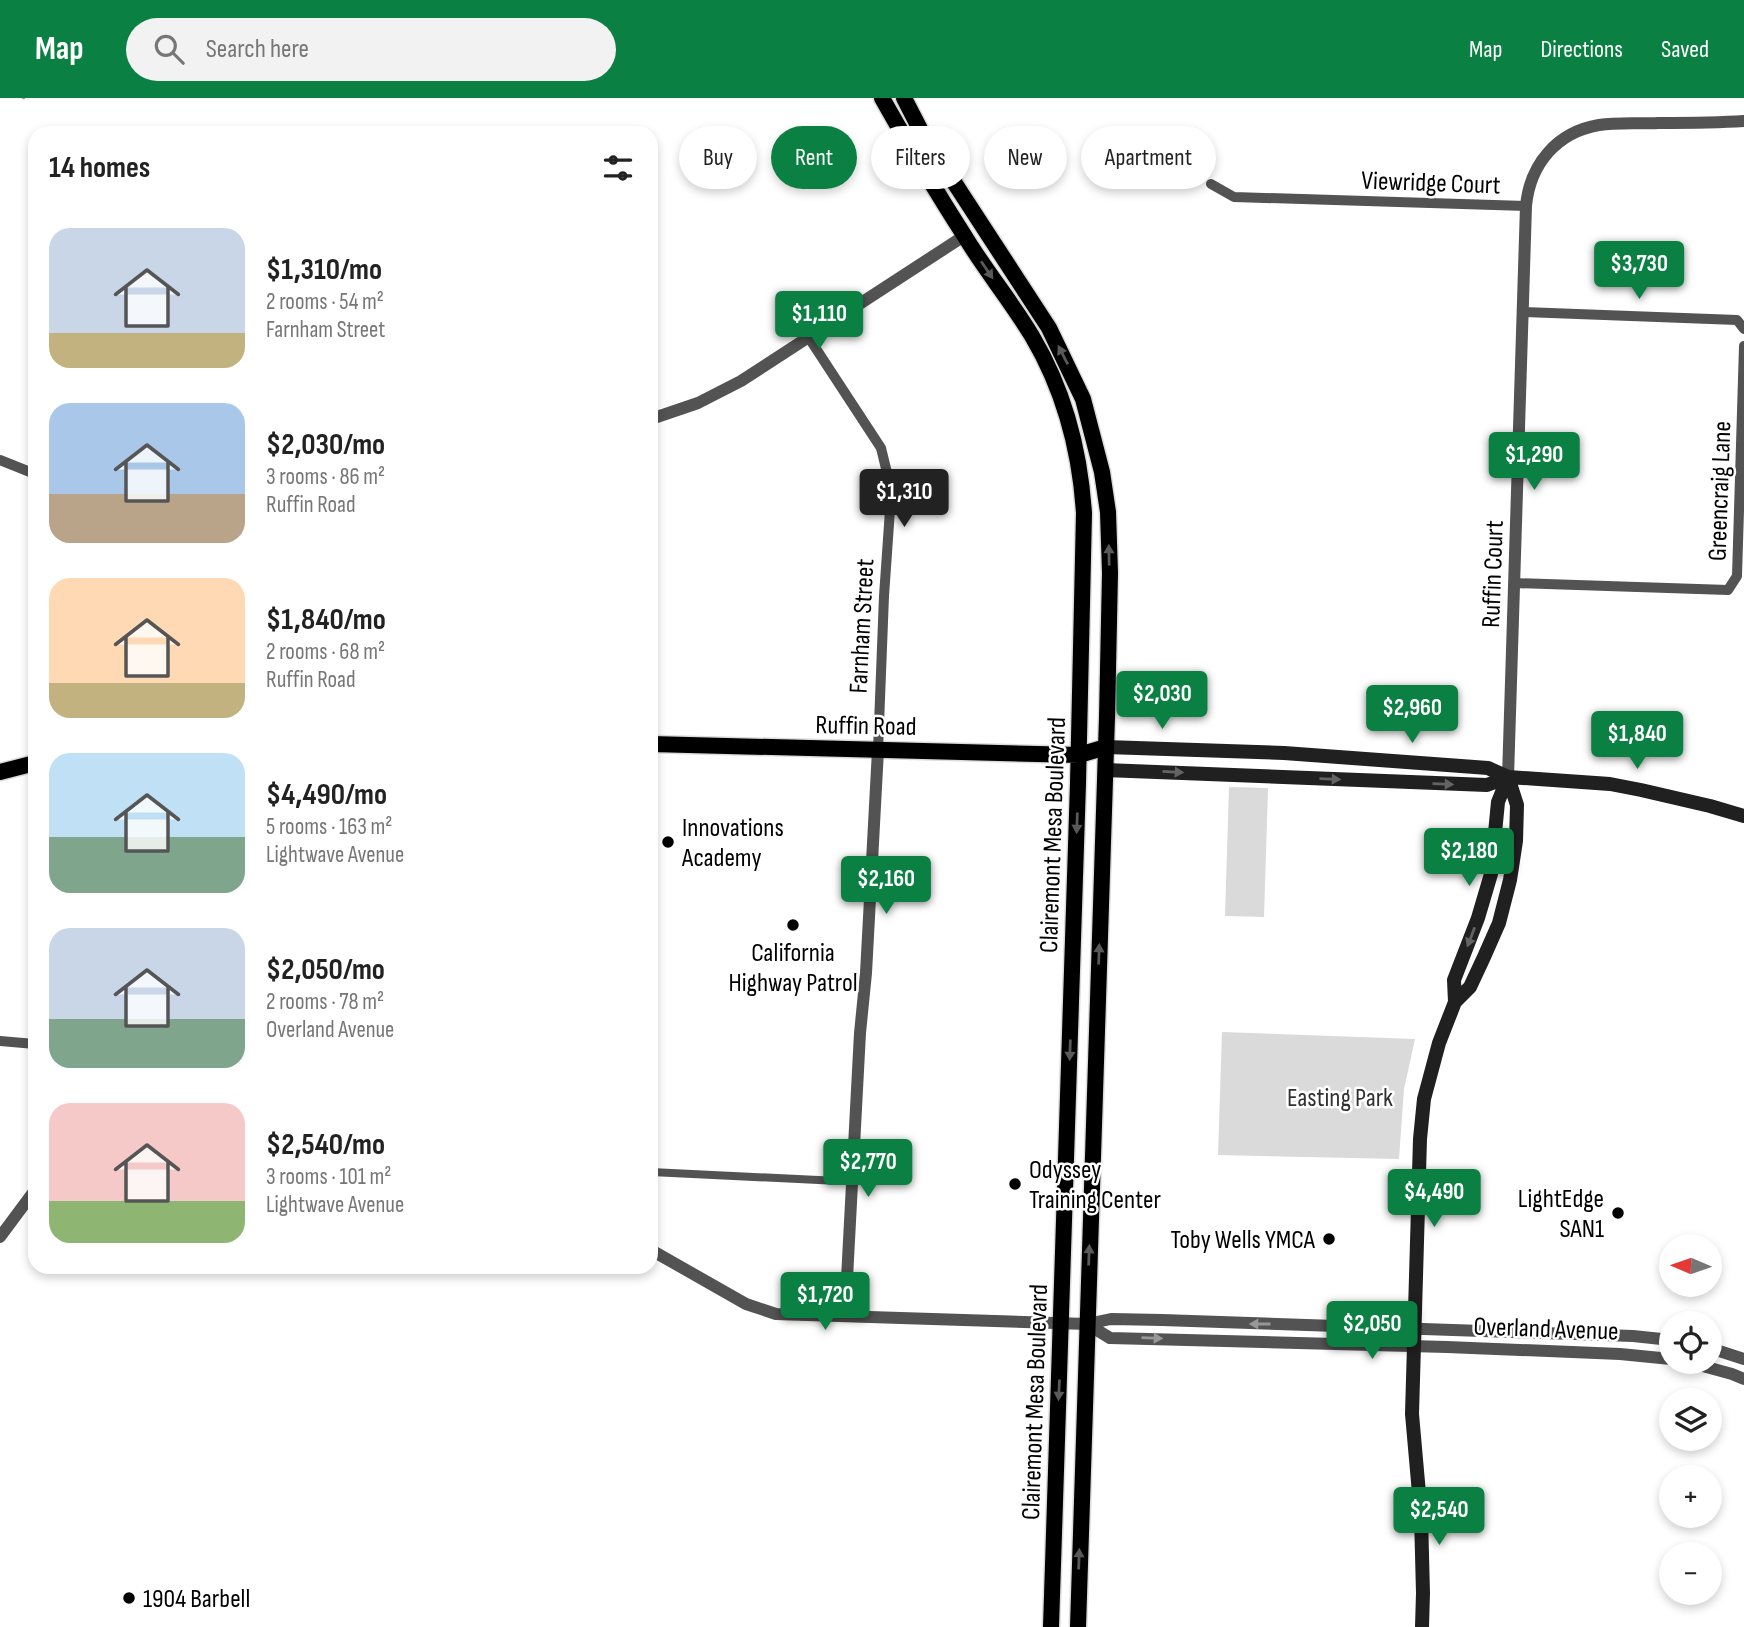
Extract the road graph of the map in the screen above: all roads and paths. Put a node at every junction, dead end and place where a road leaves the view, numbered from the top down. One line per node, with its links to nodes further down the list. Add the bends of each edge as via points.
1 (882, 98): 6 (main road, Clairemont Mesa Boulevard)
2 (904, 98): 16 (main road, Clairemont Mesa Boulevard, one-way to 2, via 1108,512 1083,399 1049,328)
3 (1744, 121): 5 (street, Ruffin Court, via 1600,124 1580,130 1541,160)
4 (1216, 187): 5 (street, Viewridge Court, via 1234,197)
5 (1526, 206): 7 (street, Ruffin Court)
6 (964, 236): 9 (street); 18 (main road, Clairemont Mesa Boulevard, one-way to 18, via 1033,337 1063,402 1077,452 1084,513)
7 (1522, 312): 8 (street, via 1737,320); 14 (street, Ruffin Court)
8 (1742, 326)
9 (809, 338): 11 (street, via 731,387); 17 (street, Farnham Street, via 881,448 890,485)
10 (1744, 346): 14 (street, Greencraig Lane, via 1737,576 1728,590)
11 (658, 417)
12 (0, 460): 13 (street)
13 (28, 471)
14 (1514, 583): 22 (street, Ruffin Court)
15 (658, 744): 17 (main road, Ruffin Road)
16 (1106, 747): 18 (main road, Ruffin Road); 20 (main road, Clairemont Mesa Boulevard); 22 (main road, Ruffin Road, via 1462,766 1488,768)
17 (878, 750): 18 (main road, Ruffin Road); 32 (street, Farnham Street)
18 (1079, 755): 20 (main road, Ruffin Road); 33 (main road, Clairemont Mesa Boulevard, one-way to 33)
19 (28, 765): 21 (main road)
20 (1105, 770): 22 (main road, Ruffin Road, one-way to 22, via 1487,785); 34 (main road, Clairemont Mesa Boulevard, one-way to 20)
21 (0, 772)
22 (1508, 777): 23 (main road, Ruffin Road, via 1610,784); 24 (main road, one-way to 24, via 1498,802 1491,874 1454,980); 24 (main road, via 1517,805 1510,880 1484,957 1470,987)
23 (1744, 817)
24 (1455, 1002): 35 (main road, via 1424,1098)
25 (0, 1041): 26 (street)
26 (28, 1043)
27 (658, 1172): 28 (street)
28 (839, 1181)
29 (28, 1199): 30 (street)
30 (0, 1237)
31 (658, 1254): 32 (street, Overland Avenue, via 762,1310)
32 (845, 1316): 33 (street, Overland Avenue)
33 (1062, 1322): 34 (street, Overland Avenue); 43 (main road, Clairemont Mesa Boulevard, one-way to 43)
34 (1087, 1324): 35 (street, Overland Avenue, one-way to 34, via 1111,1319); 37 (street, Overland Avenue, one-way to 37, via 1110,1338); 44 (main road, Clairemont Mesa Boulevard, one-way to 34)
35 (1414, 1328): 36 (street, Overland Avenue); 37 (main road)
36 (1659, 1339)
37 (1414, 1346): 39 (street, Overland Avenue); 45 (main road, via 1412,1413 1421,1516)
38 (1722, 1353): 40 (street)
39 (1659, 1358)
40 (1744, 1359)
41 (1722, 1371): 42 (street)
42 (1744, 1379)
43 (1051, 1627)
44 (1077, 1627)
45 (1422, 1627)

